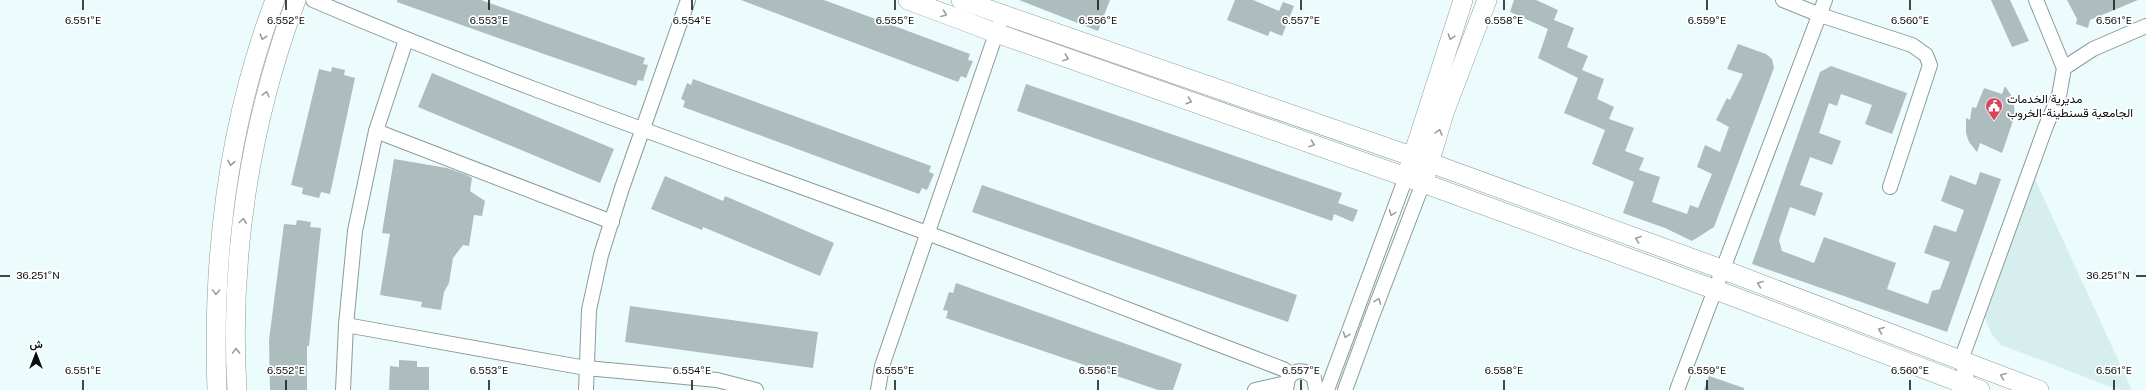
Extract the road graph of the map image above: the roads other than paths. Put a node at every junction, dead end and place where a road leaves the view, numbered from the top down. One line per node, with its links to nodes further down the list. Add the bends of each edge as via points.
1 (275, 0): 33 (main road, one-way to 33, via 241,114 225,200 217,274)
2 (296, 0): 34 (main road, one-way to 2, via 237,285 248,182 267,90)
3 (313, 0): 16 (street)
4 (688, 0): 19 (street)
5 (908, 0): 15 (main road, one-way to 15)
6 (961, 0): 13 (main road)
7 (1462, 0): 20 (main road, one-way to 20)
8 (1487, 0): 21 (main road, one-way to 8, via 1444,113)
9 (1783, 0): 12 (street)
10 (1825, 0): 12 (street)
11 (2036, 0): 17 (street)
12 (1820, 15): 23 (street, via 1912,45 1926,56 1930,65); 26 (street)
13 (1004, 16): 15 (street); 20 (main road)
14 (2146, 26): 17 (street, via 2093,49)
15 (996, 33): 22 (main road, one-way to 22); 25 (street)
16 (406, 40): 18 (street); 19 (street)
17 (2064, 68): 29 (street, via 2059,96)
18 (376, 131): 24 (street); 28 (street, via 355,231)
19 (644, 131): 24 (street); 25 (street)
20 (1412, 157): 21 (main road); 22 (main road)
21 (1430, 163): 22 (main road); 26 (main road, one-way to 21)
22 (1415, 180): 27 (main road); 41 (street, one-way to 41); 42 (street, one-way to 22, via 1371,319)
23 (1890, 187)
24 (612, 222): 30 (street, via 601,256 589,310)
25 (928, 233): 31 (street, via 1283,369); 38 (street, via 882,366)
26 (1724, 270): 27 (street); 29 (main road, one-way to 26)
27 (1716, 290): 32 (main road); 43 (street)
28 (346, 325): 30 (street); 35 (street)
29 (1961, 360): 32 (street); 44 (main road, one-way to 29)
30 (586, 368): 36 (street); 37 (street, via 717,380)
31 (1288, 382): 39 (street); 40 (street, via 1301,371 1310,374 1316,382)
32 (1972, 388)
33 (217, 390)
34 (237, 390)
35 (343, 390)
36 (586, 390)
37 (756, 390)
38 (878, 390)
39 (1255, 390)
40 (1316, 390)
41 (1327, 390)
42 (1345, 390)
43 (1677, 390)
44 (2039, 390)

